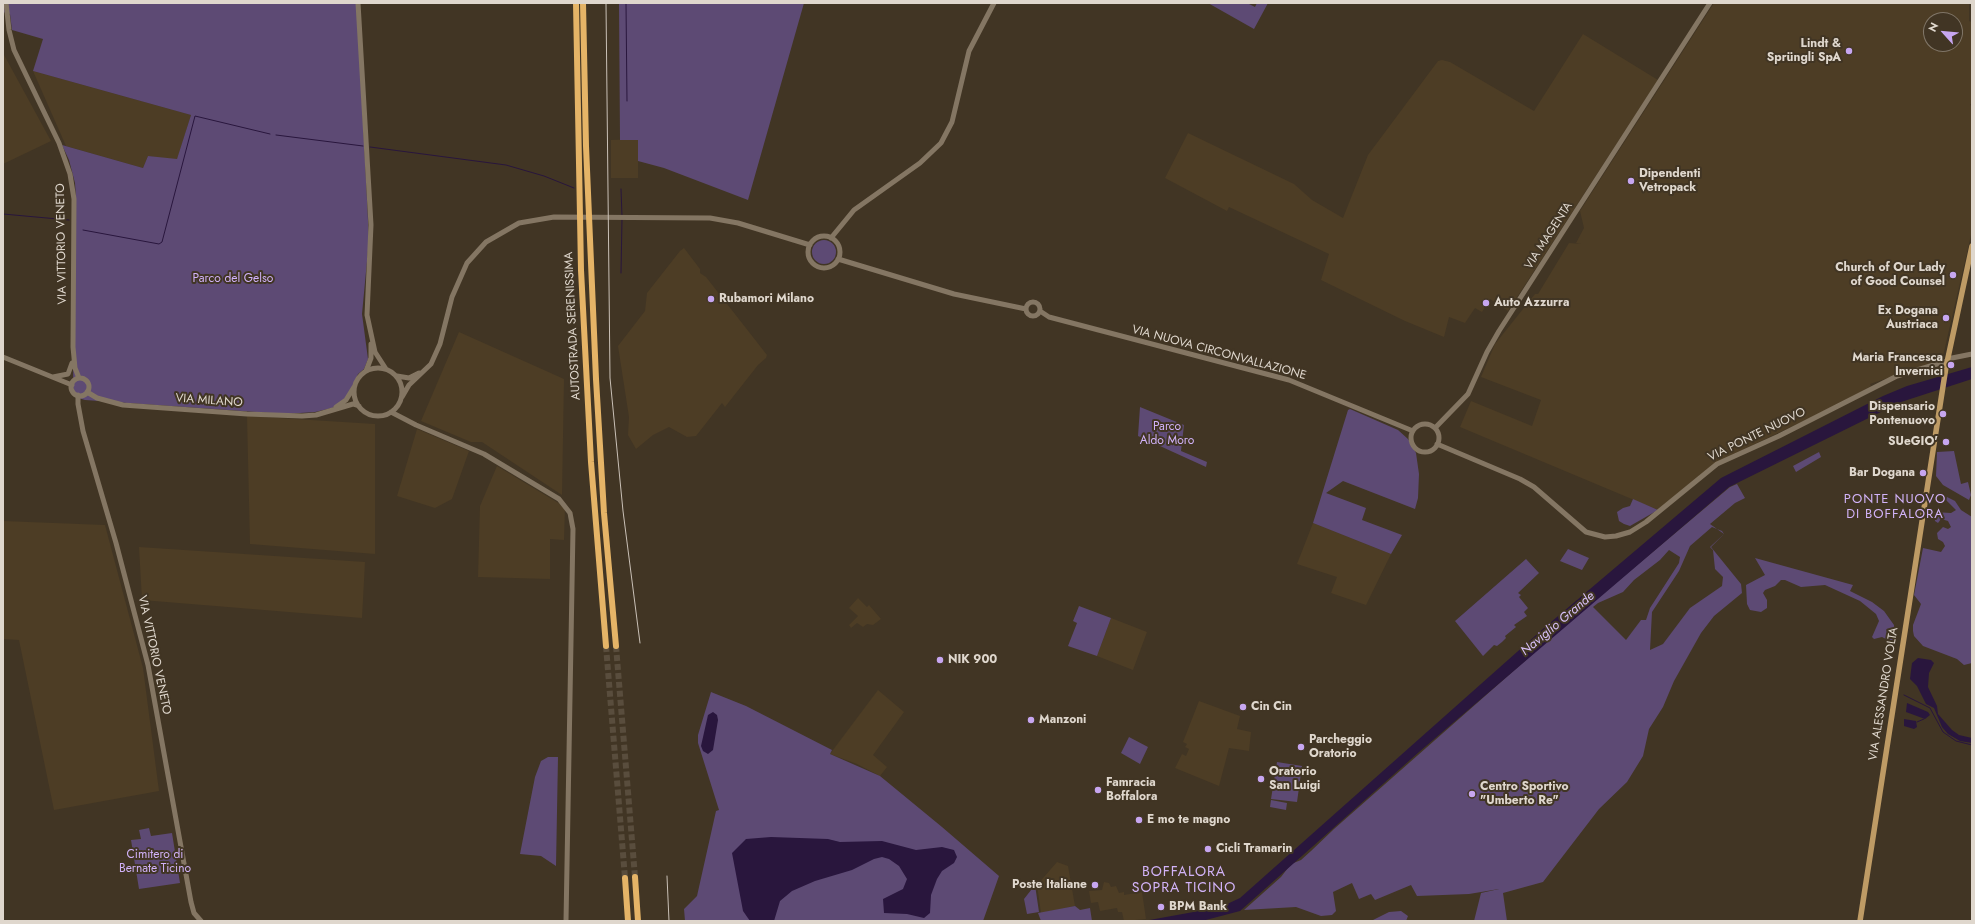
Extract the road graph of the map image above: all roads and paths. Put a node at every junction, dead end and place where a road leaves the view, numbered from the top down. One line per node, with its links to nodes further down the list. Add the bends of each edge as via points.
1 (6, 3): 16 (street, VIA VITTORIO VENETO, via 14,50 59,143 72,180)
2 (358, 3): 13 (street, via 371,225 367,315)
3 (576, 3): 37 (highway, AUTOSTRADA SERENISSIMA, via 580,270 590,455)
4 (583, 3): 38 (highway, AUTOSTRADA SERENISSIMA, via 596,379 604,513)
5 (994, 3): 7 (street, via 969,51 952,122 941,143 924,161 854,210)
6 (1710, 3): 34 (street, VIA MAGENTA, via 1499,331 1468,394)
7 (831, 238): 8 (street, via 822,236); 10 (street, via 840,249)
8 (810, 245): 10 (street, via 809,255 818,267 832,266); 20 (street, via 738,223 710,218 542,218 519,223 496,234 477,250 459,278 440,344 431,364)
9 (1972, 246): 17 (main road, VIA ALESSANDRO VOLTA)
10 (838, 259): 11 (street, via 954,294)
11 (1026, 309): 12 (street, via 1031,316); 12 (street, via 1028,303 1035,302 1040,306)
12 (1040, 311): 35 (street, VIA NUOVA CIRCONVALLAZIONE, via 1049,317 1289,380)
13 (371, 339): 18 (street, via 375,352); 19 (street, via 372,358)
14 (1972, 354): 17 (street, VIA PONTE NUOVO, via 1952,358)
15 (3, 357): 22 (street)
16 (73, 359): 22 (street, via 68,374); 23 (street, VIA VITTORIO VENETO)
17 (1946, 364): 36 (street, VIA PONTE NUOVO, via 1897,376 1779,436 1717,464 1646,522 1630,532 1616,536 1605,537 1586,532 1534,487); 45 (main road, VIA ALESSANDRO VOLTA)
18 (386, 369): 19 (street, via 374,368); 21 (street)
19 (366, 371): 24 (street)
20 (422, 372): 21 (street, via 409,378); 28 (street, via 409,385)
21 (397, 376): 28 (street)
22 (52, 377): 25 (street)
23 (79, 378): 25 (street, via 74,380); 26 (street, via 87,381)
24 (356, 383): 30 (street, via 356,399); 31 (street, VIA MILANO, via 346,400)
25 (72, 385): 27 (street, via 72,390)
26 (88, 392): 27 (street); 31 (street, VIA MILANO, via 108,401 146,406 302,416)
27 (78, 395): 41 (street, VIA VITTORIO VENETO, via 82,424 147,658 191,902 194,913)
28 (402, 397): 29 (street)
29 (399, 404): 32 (street); 33 (street)
30 (359, 406): 31 (street, VIA MILANO, via 353,404); 32 (street, via 373,415 381,416)
31 (332, 410)
32 (391, 412): 33 (street)
33 (407, 420): 42 (street, via 484,454 559,499 570,514 573,529)
34 (1435, 428): 35 (street, via 1423,424); 36 (street, via 1439,436)
35 (1413, 432): 36 (street, via 1412,440 1419,450 1427,451)
36 (1438, 444)
37 (606, 646)
38 (616, 646)
39 (635, 877): 44 (highway)
40 (625, 878): 43 (highway)
41 (201, 921)
42 (566, 921)
43 (628, 921)
44 (638, 921)
45 (1860, 921)

